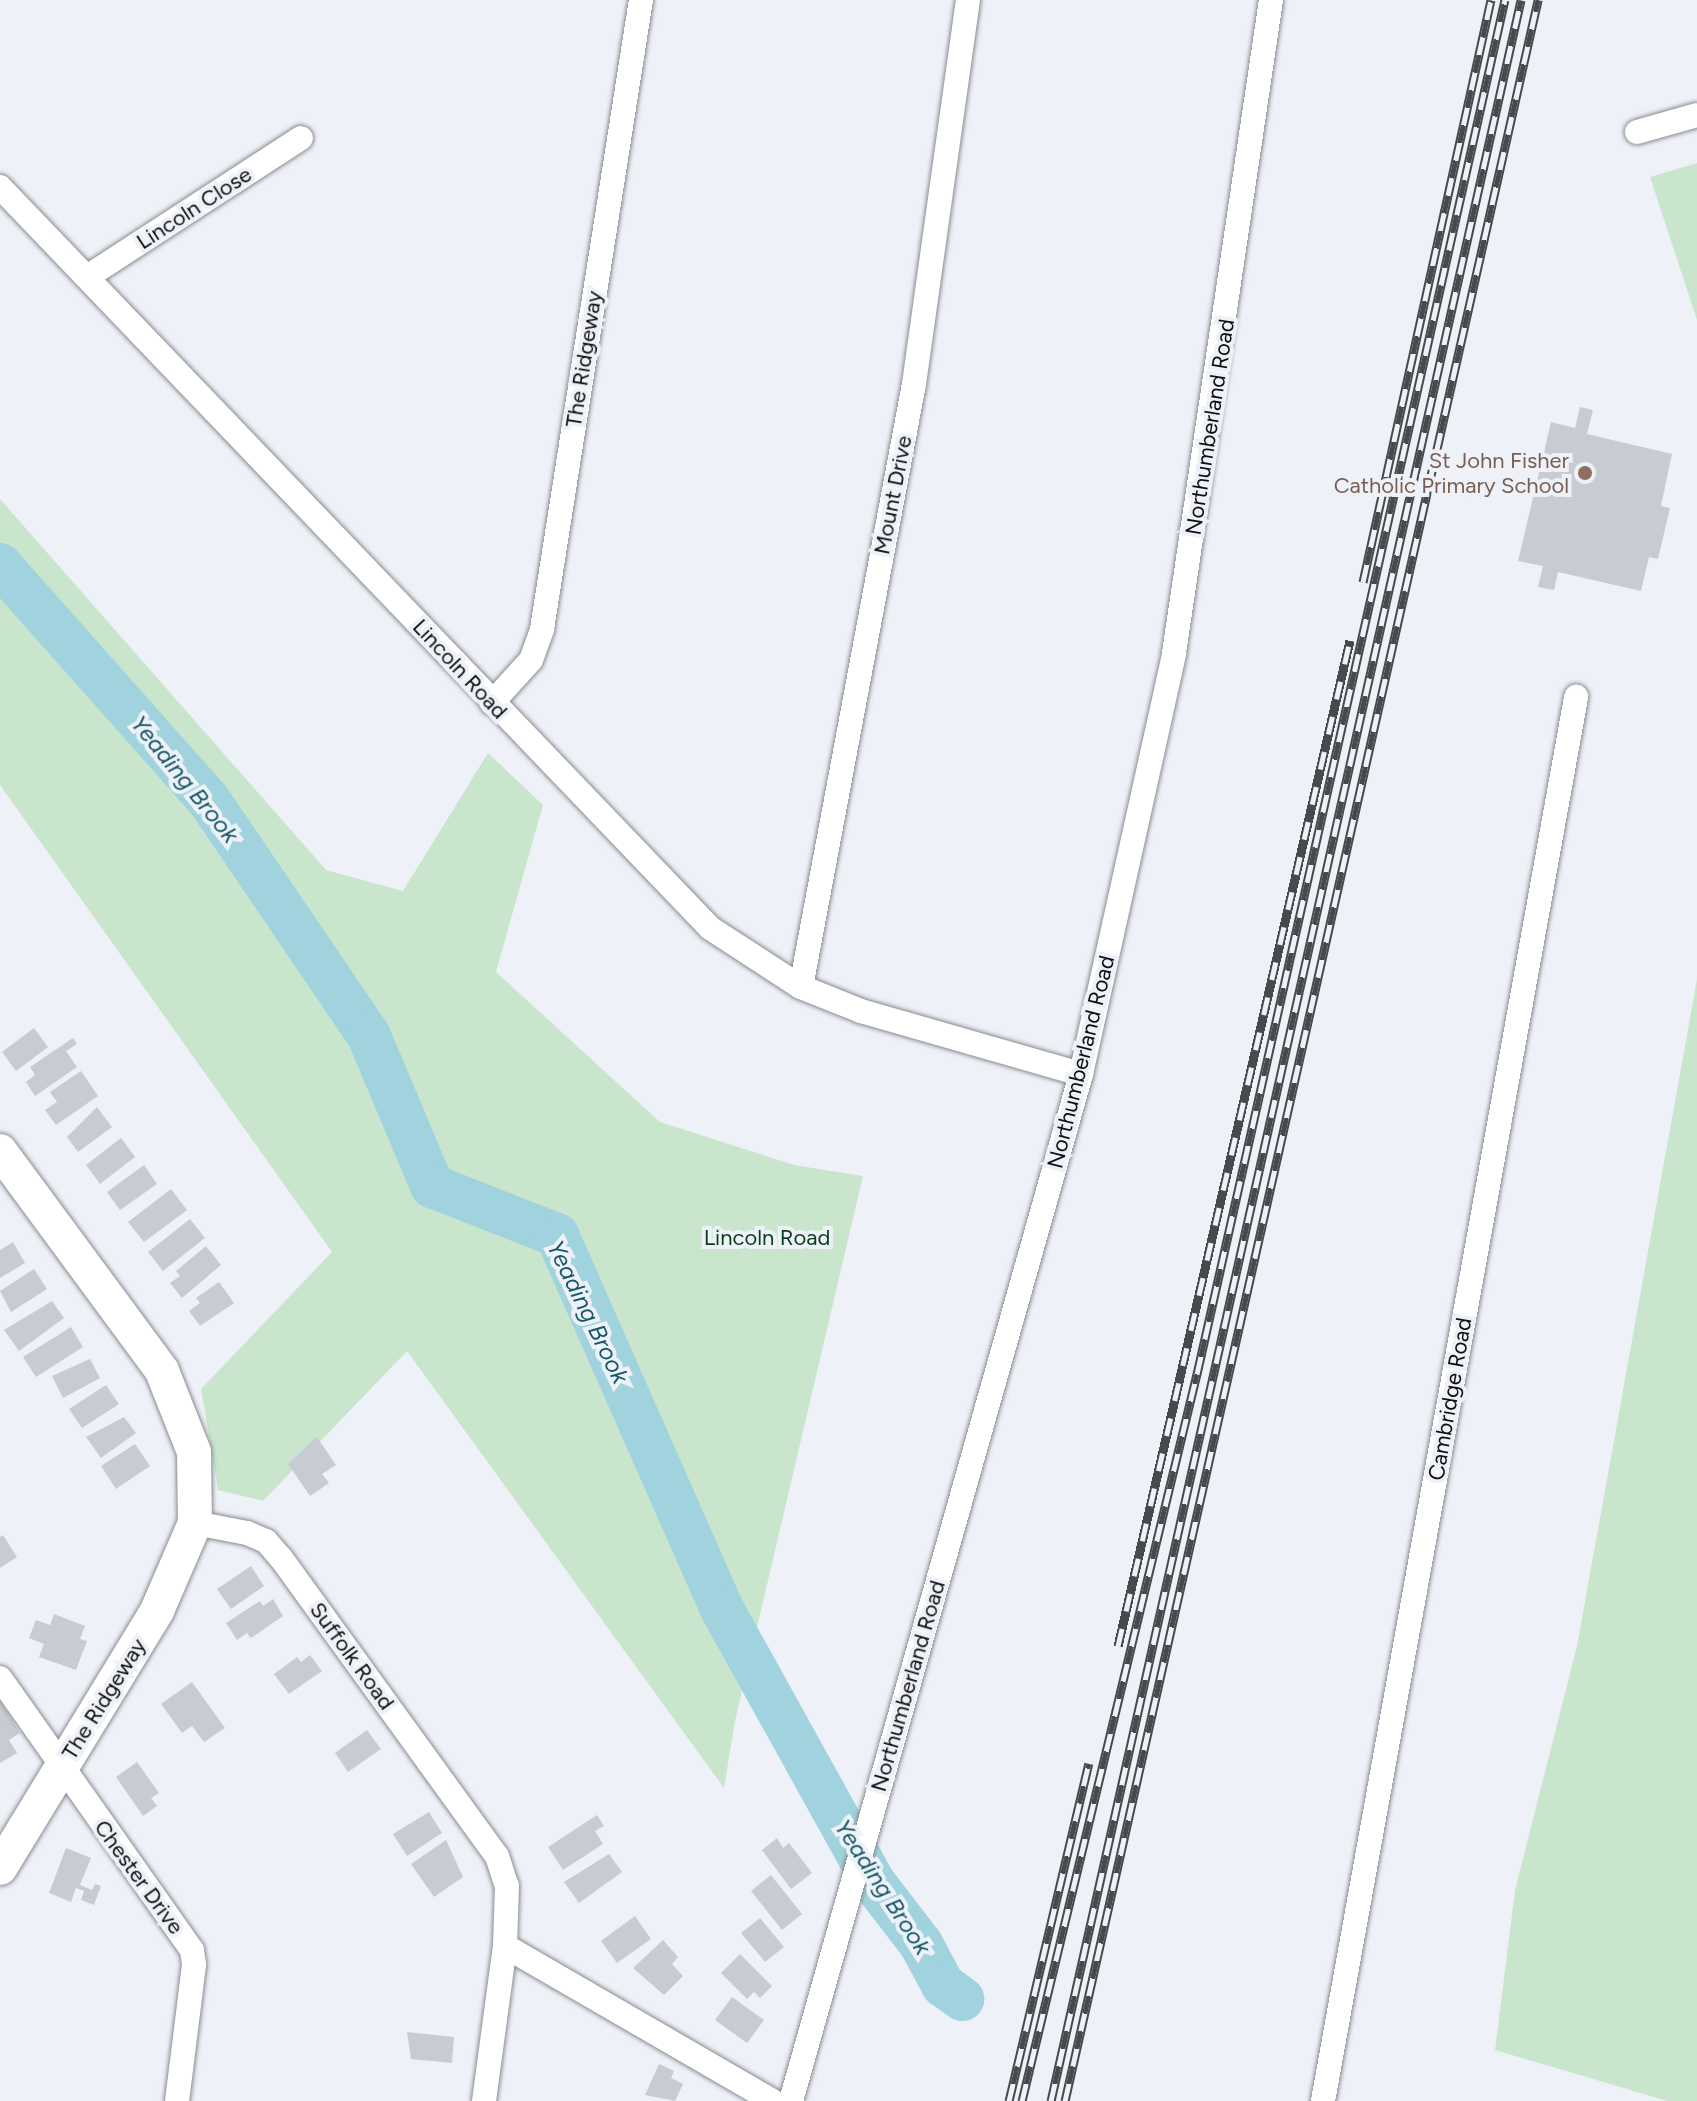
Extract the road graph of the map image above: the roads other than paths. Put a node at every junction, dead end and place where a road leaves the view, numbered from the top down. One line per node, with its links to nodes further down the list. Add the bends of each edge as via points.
1 (641, 0): 10 (street, The Ridgeway, via 542,629 531,660)
2 (968, 0): 11 (street, Mount Drive, via 914,384)
3 (1271, 0): 12 (street, Northumberland Road, via 1174,653)
4 (1697, 115): 5 (street)
5 (1637, 132)
6 (301, 138): 8 (street, Lincoln Close)
7 (0, 187): 8 (street, Lincoln Road)
8 (87, 277): 10 (street, Lincoln Road)
9 (1576, 697): 23 (street, Cambridge Road)
10 (492, 703): 11 (street, Lincoln Road, via 710,928)
11 (801, 987): 12 (street, Lincoln Road, via 861,1011)
12 (1081, 1074): 22 (street, Northumberland Road)
13 (0, 1151): 14 (street, via 162,1371 194,1452)
14 (195, 1523): 16 (street, The Ridgeway, via 157,1611); 18 (street, Suffolk Road, via 247,1533 266,1541 281,1558 497,1856 507,1886)
15 (0, 1678): 16 (street, Chester Drive)
16 (61, 1768): 17 (street, The Ridgeway); 19 (street, Chester Drive, via 192,1950)
17 (0, 1868)
18 (505, 1946): 20 (street, Suffolk Road); 21 (street)
19 (177, 2101)
20 (484, 2101)
21 (772, 2101)
22 (791, 2101)
23 (1323, 2101)

